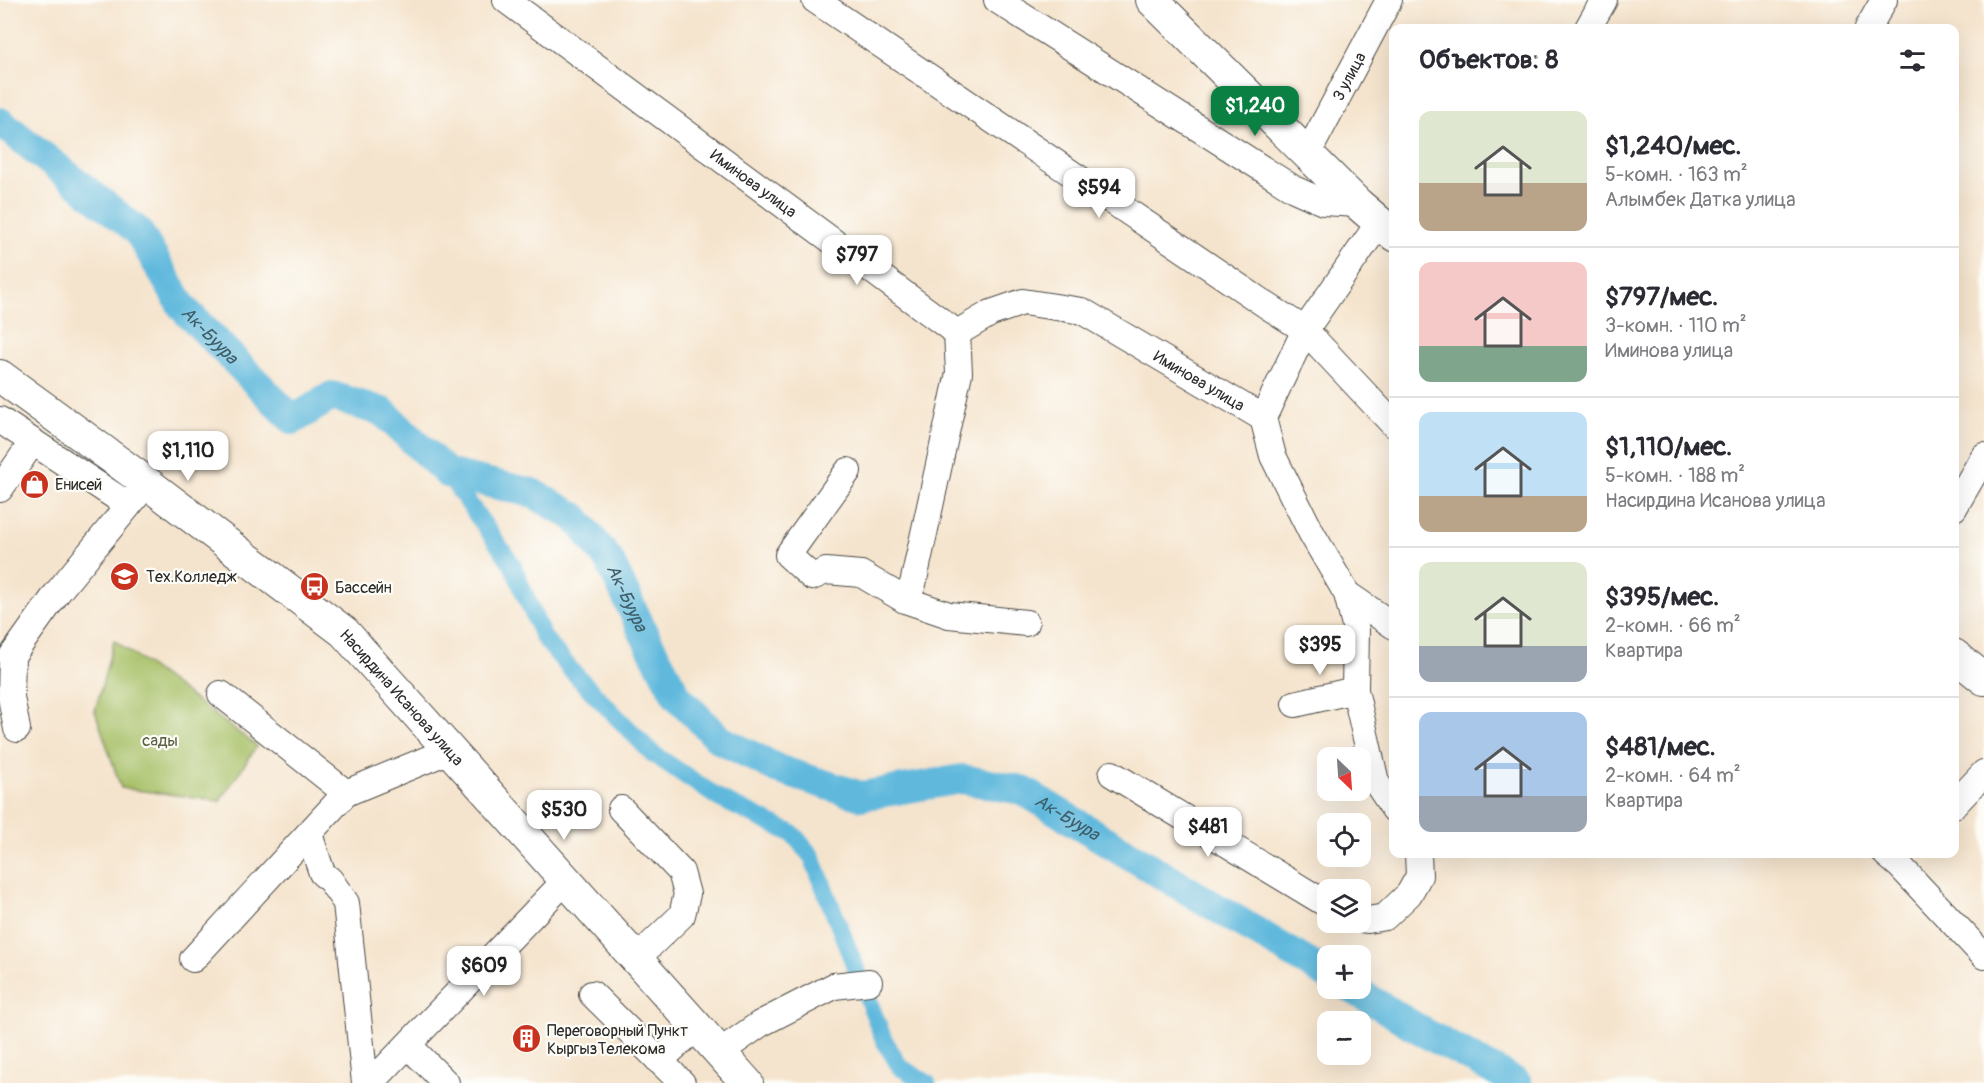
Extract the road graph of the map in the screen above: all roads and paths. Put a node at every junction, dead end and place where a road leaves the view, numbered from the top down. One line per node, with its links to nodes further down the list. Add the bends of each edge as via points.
1 (506, 0): 13 (street, Иминова улица)
2 (815, 0): 12 (street)
3 (997, 0): 11 (street, via 1294,189)
4 (1152, 0): 10 (main road)
5 (1389, 0): 10 (street, 3 улица)
6 (1604, 0): 8 (street)
7 (1884, 0): 9 (street)
8 (1590, 24)
9 (1870, 24)
10 (1308, 153): 11 (main road)
11 (1377, 220): 12 (street)
12 (1305, 330): 15 (street); 17 (street)
13 (957, 333): 15 (street, Иминова улица, via 991,313 1023,303 1082,311); 25 (street, via 958,373 913,584)
14 (0, 376): 22 (main road, Насирдина Исанова улица)
15 (1263, 418): 24 (street, via 1272,456)
16 (0, 420): 18 (street)
17 (1389, 420)
18 (32, 443): 21 (street); 22 (street)
19 (1984, 456): 23 (street)
20 (848, 471): 25 (street, via 788,555 812,577 826,570 861,573)
21 (0, 489)
22 (138, 494): 28 (street); 35 (main road, Насирдина Исанова улица, via 344,632)
23 (1959, 499)
24 (1347, 594): 27 (street); 31 (street, via 1356,630)
25 (905, 600): 26 (street, via 949,615)
26 (1026, 623)
27 (1389, 623)
28 (6, 652): 34 (street)
29 (1959, 660): 30 (main road)
30 (1984, 678)
31 (1354, 690): 33 (street); 40 (street, via 1376,782)
32 (221, 694): 38 (street)
33 (1295, 704)
34 (17, 729)
35 (450, 750): 38 (street); 45 (main road, Насирдина Исанова улица)
36 (1984, 773): 39 (street)
37 (1112, 774): 46 (street)
38 (346, 793): 42 (street)
39 (1959, 800)
40 (1389, 802)
41 (621, 809): 50 (street, via 681,872 687,894 682,915)
42 (309, 834): 49 (street); 57 (street, via 321,873 346,903)
43 (1418, 858): 47 (street, via 1419,876 1409,894 1385,917)
44 (1899, 858): 48 (street)
45 (566, 880): 50 (main road, Насирдина Исанова улица); 54 (street)
46 (1317, 898)
47 (1371, 919)
48 (1984, 956)
49 (193, 959)
50 (636, 959): 53 (main road, Насирдина Исанова улица)
51 (869, 982): 55 (street, via 834,986 760,1024)
52 (592, 994): 56 (street)
53 (697, 1027): 55 (main road, Насирдина Исанова улица); 56 (street)
54 (408, 1045): 58 (street); 59 (street)
55 (720, 1052): 61 (main road, Насирдина Исанова улица)
56 (659, 1061): 60 (street)
57 (365, 1083)
58 (371, 1083)
59 (446, 1083)
60 (682, 1083)
61 (747, 1083)

